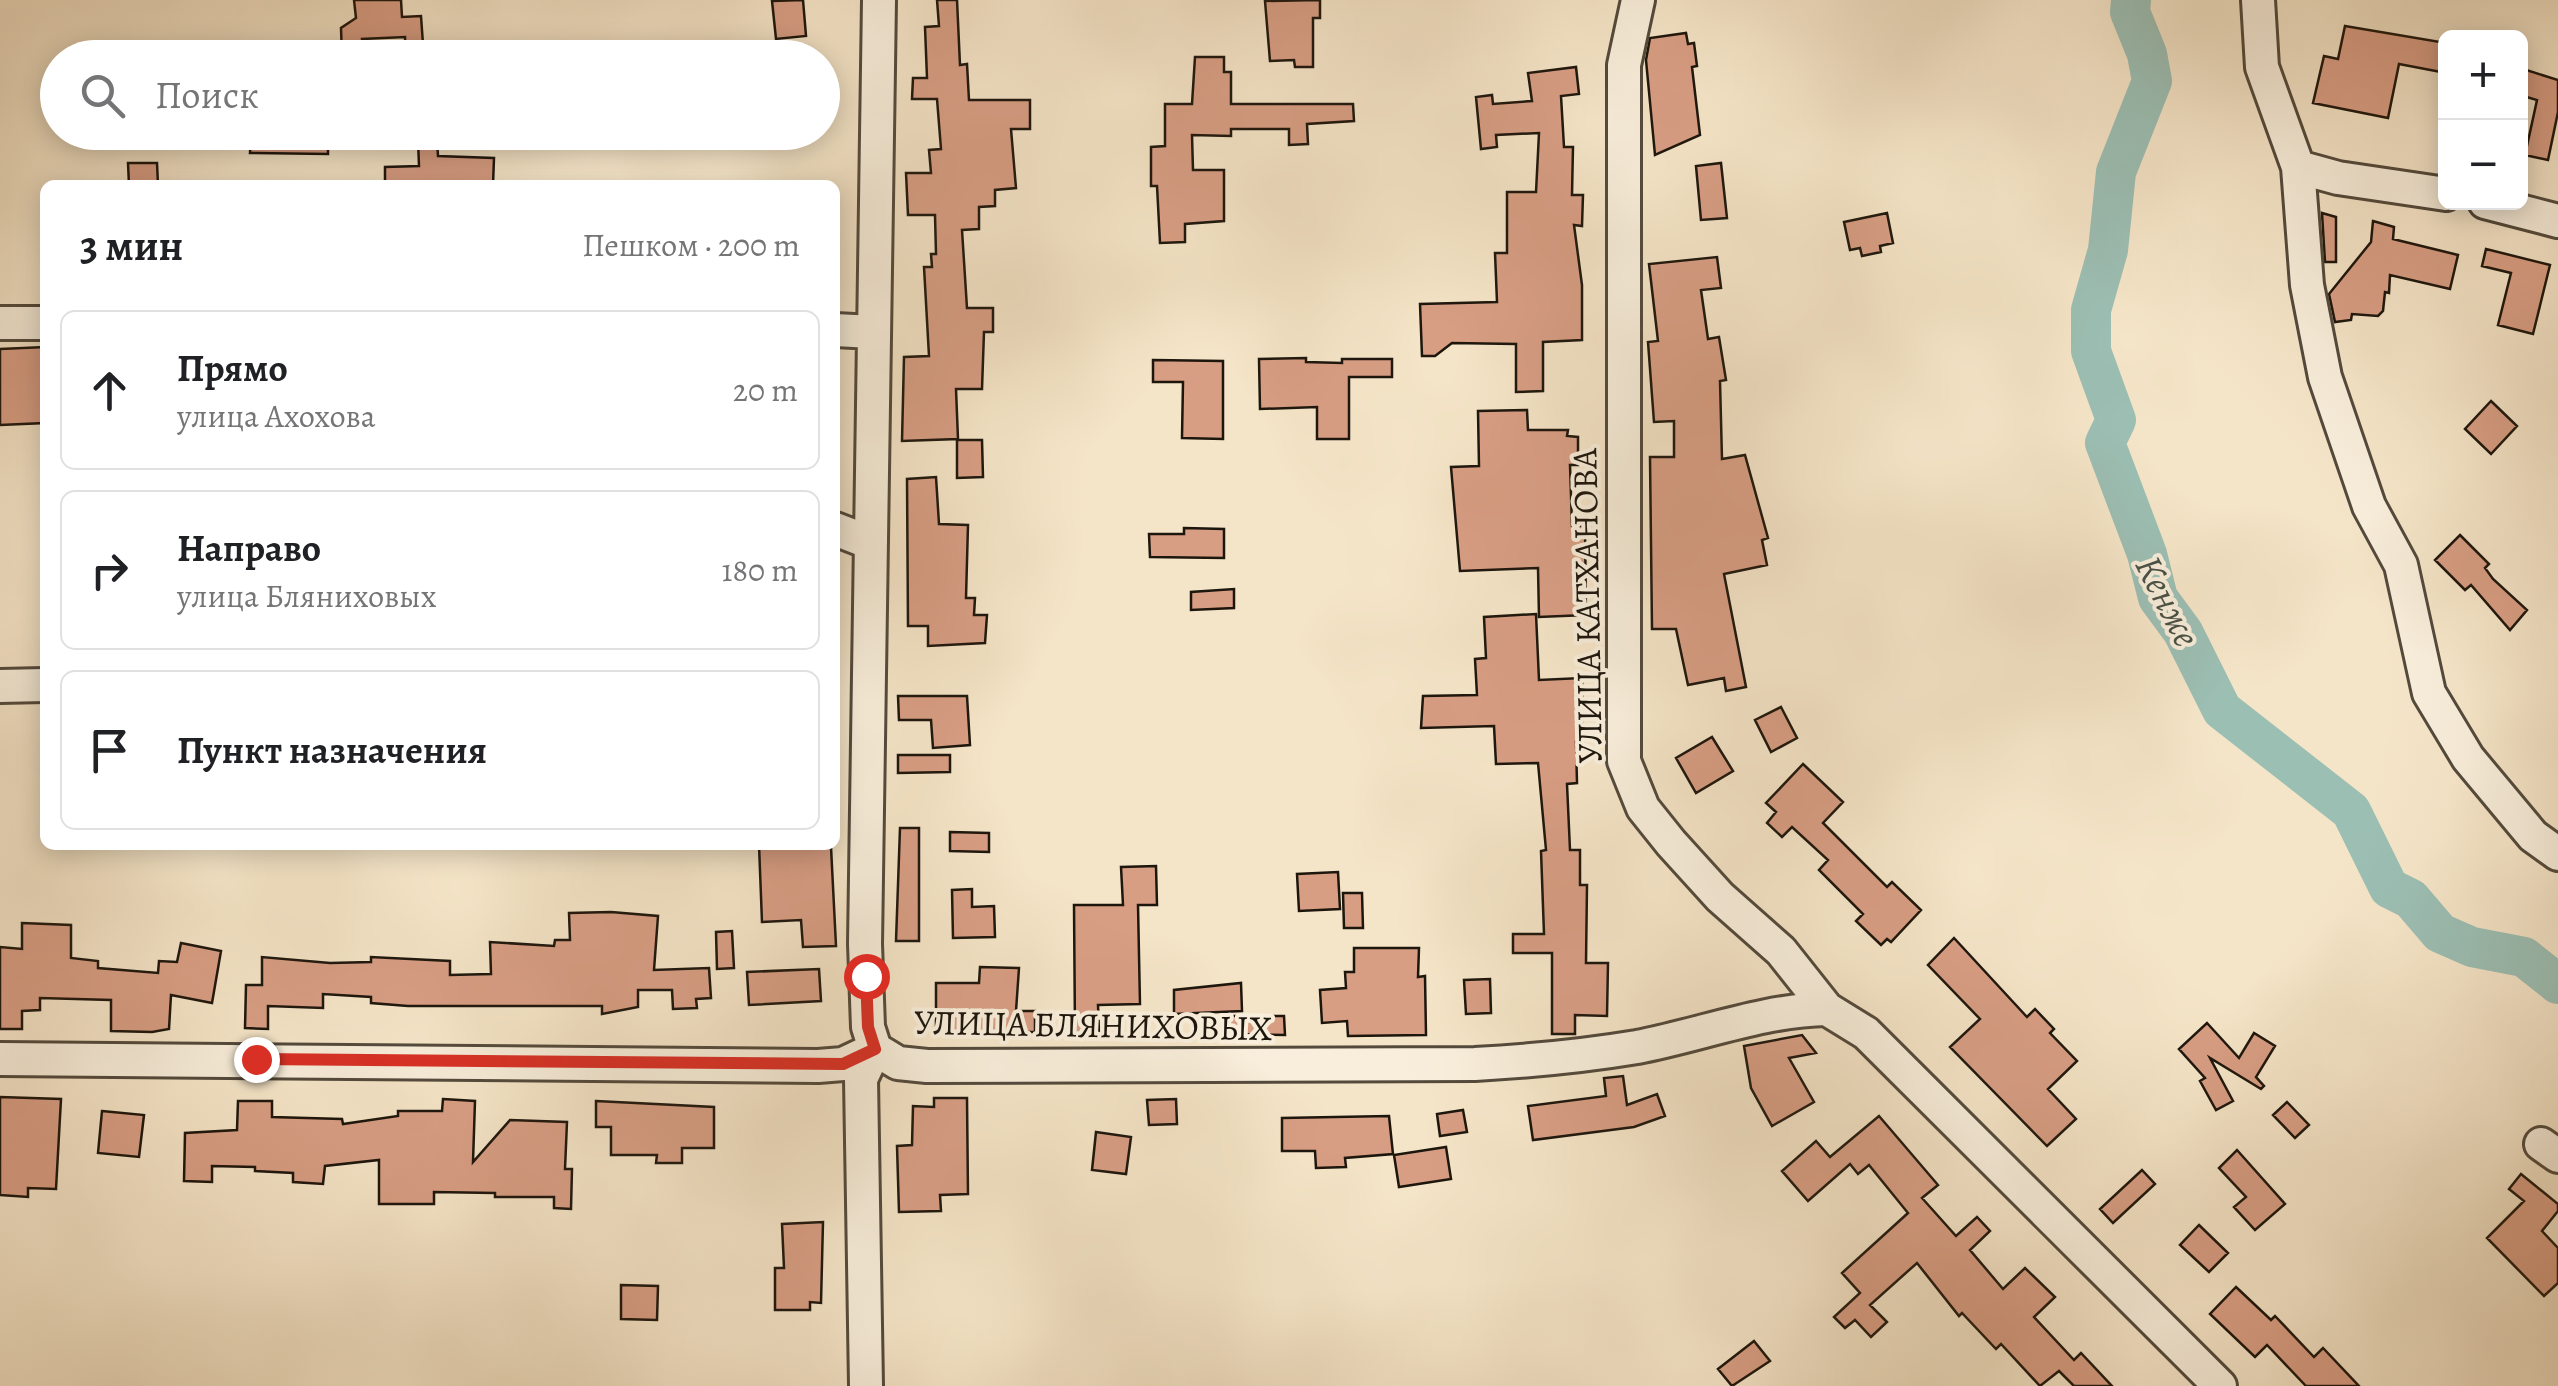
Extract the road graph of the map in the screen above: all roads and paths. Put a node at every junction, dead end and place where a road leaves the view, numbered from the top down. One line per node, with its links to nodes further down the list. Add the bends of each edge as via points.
1 (879, 0): 11 (street)
2 (1638, 0): 17 (street, УЛИЦА КАТХАНОВА, via 1624,64 1624,760 1650,818 1720,897 1781,950)
3 (2258, 0): 4 (street, via 2262,68)
4 (2298, 166): 5 (street); 16 (street, via 2307,285 2325,377 2369,506 2401,565 2430,692 2468,758 2533,836)
5 (2438, 193)
6 (2517, 210): 7 (street)
7 (2558, 220)
8 (0, 323): 9 (street)
9 (40, 323)
10 (840, 330): 11 (street)
11 (873, 332): 13 (street)
12 (840, 531): 13 (street)
13 (871, 543): 18 (street, via 866,944 868,1027)
14 (40, 685): 15 (street)
15 (0, 686)
16 (2558, 854)
17 (1827, 1010): 18 (street, УЛИЦА БЛЯНИХОВЫХ, via 1638,1046 1475,1064 926,1066 898,1064); 21 (street, УЛИЦА КАТХАНОВА, via 1866,1033)
18 (875, 1049): 19 (street, УЛИЦА БЛЯНИХОВЫХ, via 843,1064 818,1066); 20 (street, via 861,1079)
19 (0, 1059)
20 (866, 1386)
21 (2220, 1386)

